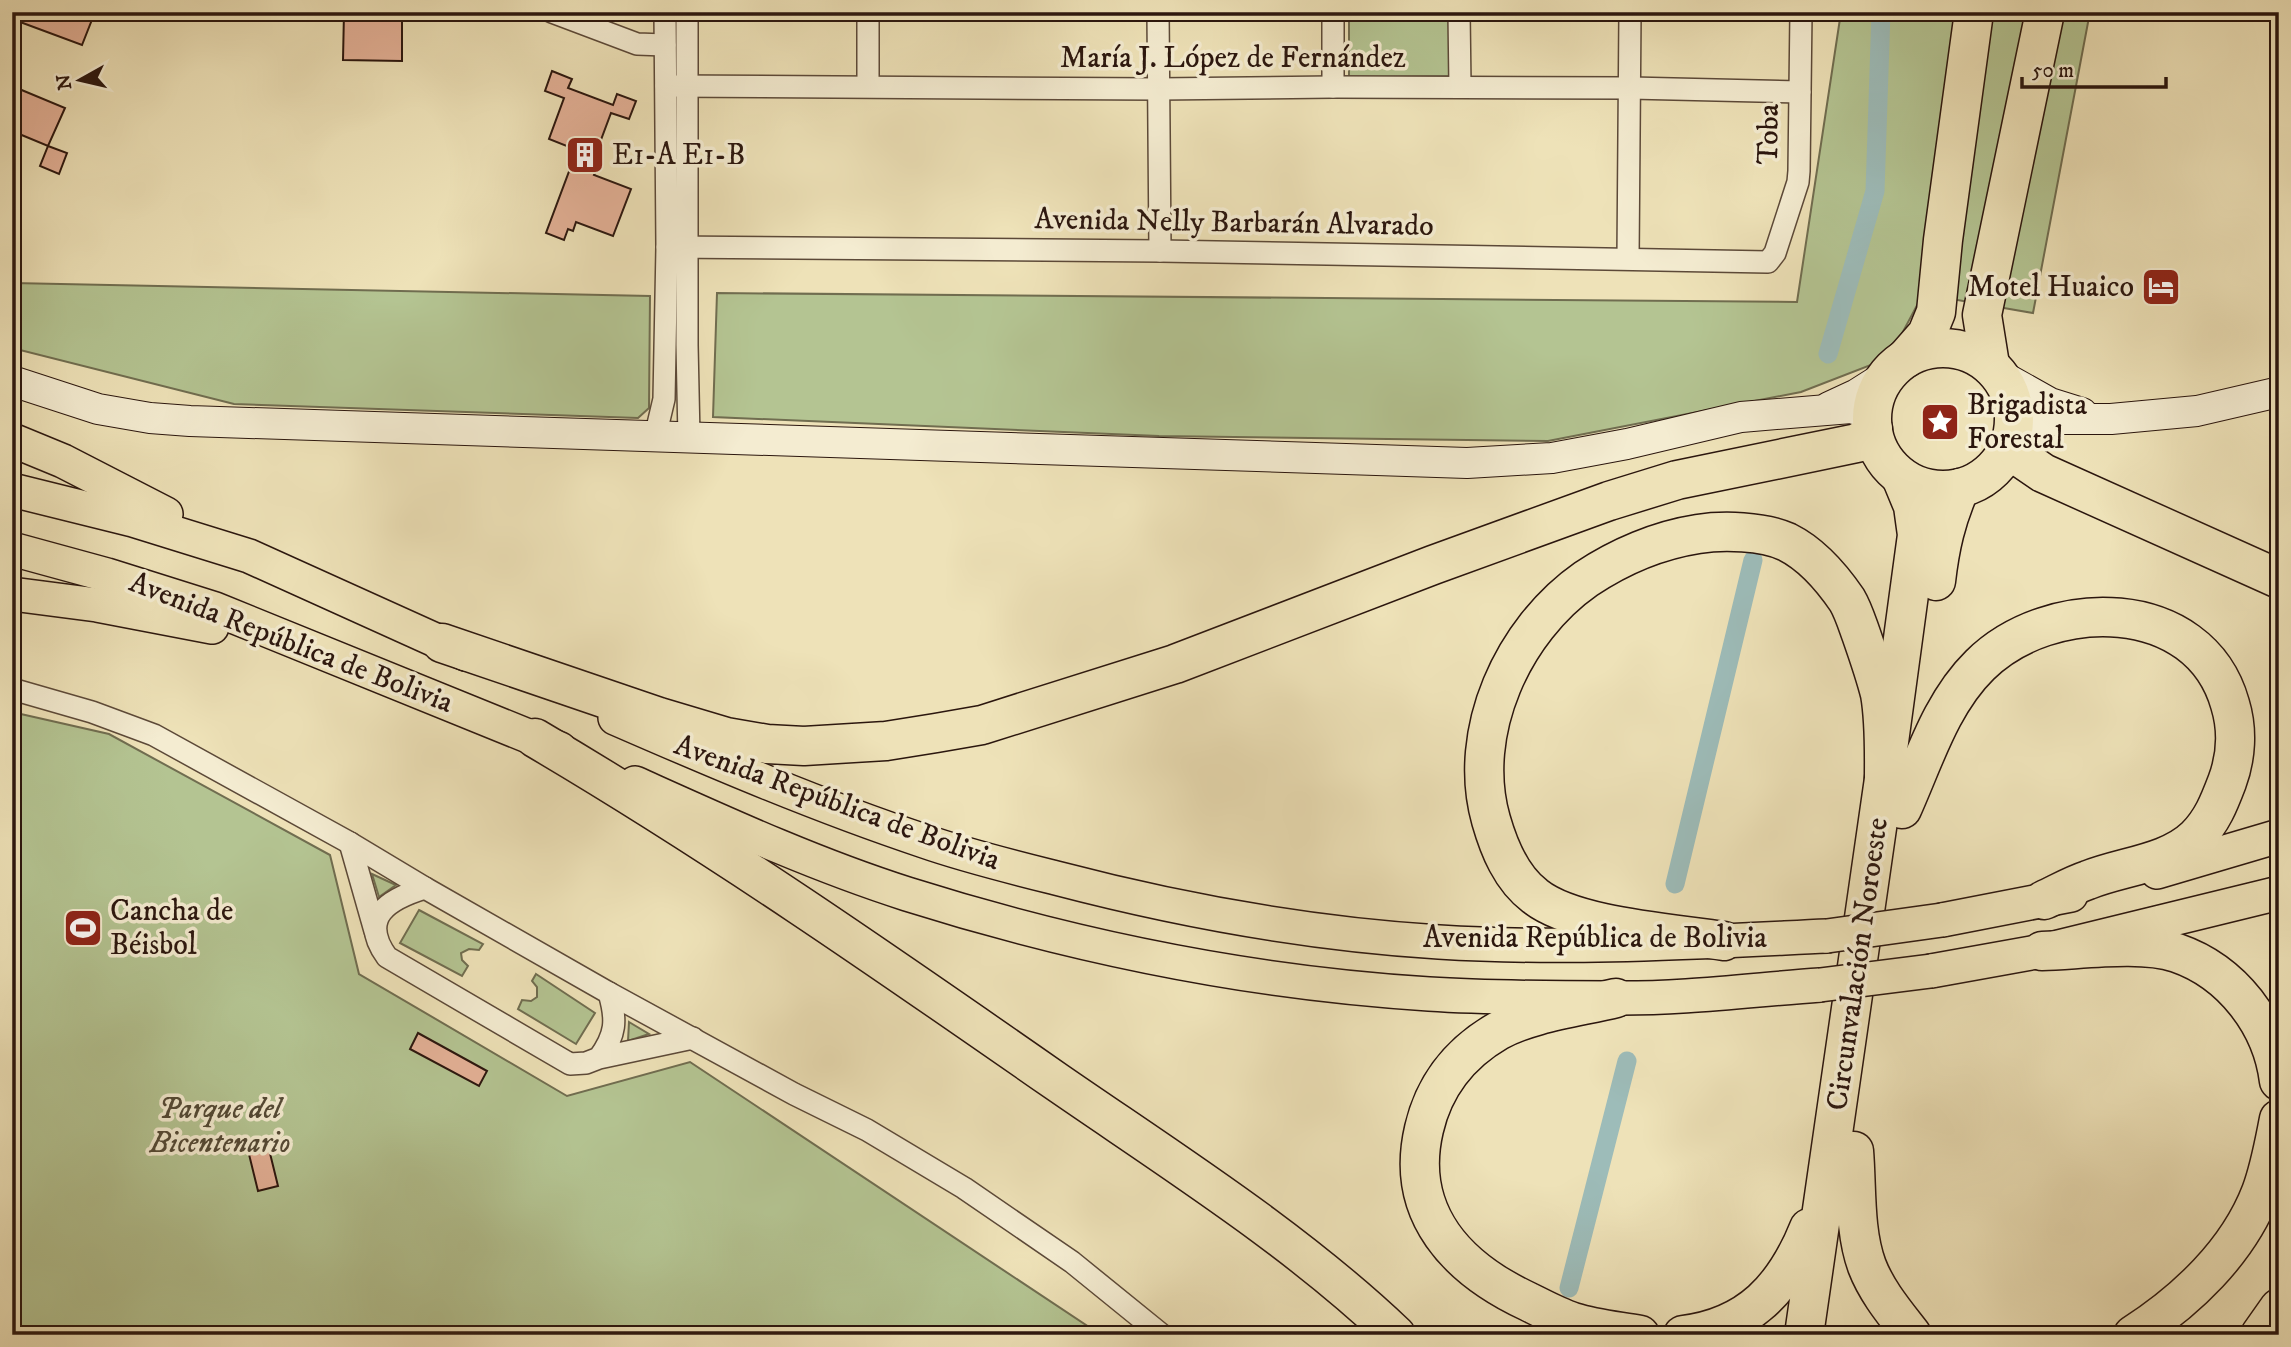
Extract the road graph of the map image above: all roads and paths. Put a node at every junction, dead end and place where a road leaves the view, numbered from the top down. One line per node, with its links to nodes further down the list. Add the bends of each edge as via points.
1 (552, 12): 12 (street, via 637,44)
2 (665, 12): 12 (street)
3 (687, 12): 14 (street)
4 (868, 12): 13 (street)
5 (1158, 12): 18 (street)
6 (1333, 12): 15 (street)
7 (1459, 12): 16 (street)
8 (1630, 12): 17 (street)
9 (1801, 12): 19 (street, Toba)
10 (1974, 12): 24 (highway, via 1936,312 1927,334)
11 (2046, 12): 25 (highway, via 1982,315)
12 (665, 45): 14 (street)
13 (868, 86): 14 (street, María J. López de Fernández); 18 (street, María J. López de Fernández)
14 (676, 87): 20 (street)
15 (1332, 87): 16 (street, María J. López de Fernández); 18 (street, María J. López de Fernández)
16 (1460, 87): 17 (street, María J. López de Fernández)
17 (1631, 88): 19 (street, María J. López de Fernández); 23 (street)
18 (1159, 89): 21 (street)
19 (1800, 92): 22 (street, Toba, via 1798,182)
20 (678, 248): 21 (street, Avenida Nelly Barbarán Alvarado); 32 (street, via 664,399); 33 (street)
21 (1160, 251): 23 (street, Avenida Nelly Barbarán Alvarado)
22 (1775, 254): 23 (street, Avenida Nelly Barbarán Alvarado, via 1768,262)
23 (1628, 258)
24 (1896, 366): 25 (highway, via 1926,349 1949,347 1971,353); 28 (street, via 1857,394); 30 (highway, via 1877,393)
25 (1995, 370): 29 (street, via 2050,403); 31 (highway, via 2010,398)
26 (12, 381): 32 (street, via 98,409 150,418)
27 (2279, 392): 29 (street, via 2197,411)
28 (1825, 408): 30 (street, via 1851,408); 33 (street, via 1741,417 1552,458 1467,463)
29 (2102, 419): 31 (street, via 2037,422)
30 (1872, 422): 35 (highway, via 1878,447); 43 (highway, via 1867,437 1857,443 1721,469 1609,501 1175,664 982,725 936,733 804,746 726,737)
31 (2013, 435): 36 (highway, via 2000,463 1982,479); 40 (highway, via 2024,460 2043,473)
32 (654, 437): 33 (street)
33 (690, 437)
34 (12, 440): 39 (main road)
35 (1901, 477): 36 (highway, via 1930,489); 42 (highway, via 1913,506)
36 (1961, 488): 42 (highway)
37 (12, 490): 39 (main road, Avenida República de Bolivia, via 133,520)
38 (12, 549): 44 (main road, Avenida República de Bolivia, via 167,593)
39 (249, 556): 43 (main road, Avenida República de Bolivia)
40 (2279, 579)
41 (12, 594): 44 (main road, via 97,605)
42 (1921, 597): 47 (highway, Circunvalación Noroeste)
43 (442, 643): 54 (main road, Avenida República de Bolivia, via 850,815 951,849 1111,892 1244,919 1438,942)
44 (311, 646): 46 (main road, Avenida República de Bolivia)
45 (12, 690): 49 (street, via 154,735)
46 (535, 738): 57 (main road, Avenida República de Bolivia, via 761,840 904,893 1120,952 1213,969 1429,994); 66 (highway, via 673,822 1248,1214)
47 (1893, 794): 52 (highway, via 1960,688 2006,643 2045,625 2123,617 2152,623 2196,648 2226,688 2234,718 2234,763 2216,812 2195,838 2166,856 2088,880); 54 (highway, via 1880,696 1849,602 1824,571 1785,541 1752,533 1713,532 1675,538 1586,580 1528,637 1493,710 1483,762 1486,802 1496,835 1513,873 1534,896 1577,916); 62 (highway, Circunvalación Noroeste); 63 (highway, Circunvalación Noroeste)
48 (2279, 836): 52 (main road, Avenida República de Bolivia)
49 (350, 843): 50 (street); 53 (street)
50 (425, 888): 53 (street, via 389,902); 56 (street)
51 (2279, 893): 55 (main road, Avenida República de Bolivia)
52 (2045, 900): 54 (main road, Avenida República de Bolivia, bridge, via 1827,936)
53 (375, 930): 59 (street, via 387,957 501,1026 570,1065)
54 (1724, 941)
55 (2042, 951): 57 (main road, Avenida República de Bolivia, bridge, via 1820,985); 60 (highway, via 2139,948 2176,953 2207,969 2234,988 2258,1017 2277,1062)
56 (609, 993): 58 (street); 59 (street, via 615,1025)
57 (1616, 998): 67 (highway, via 1525,1021 1500,1030 1472,1049 1444,1078 1430,1105 1419,1171 1426,1205 1439,1232 1483,1277 1571,1321)
58 (693, 1038): 59 (street); 65 (street, via 867,1130 964,1188 1072,1262)
59 (599, 1058)
60 (2279, 1081)
61 (2279, 1119): 72 (highway, via 2272,1160 2247,1221 2182,1300)
62 (1854, 1151): 70 (highway, Circunvalación Noroeste); 71 (highway, via 1866,1265 1886,1302)
63 (1826, 1184): 68 (highway, via 1804,1241 1772,1291 1733,1321); 69 (highway, Circunvalación Noroeste)
64 (2279, 1308): 73 (highway)
65 (1162, 1335)
66 (1396, 1335)
67 (1640, 1335)
68 (1683, 1335)
69 (1804, 1335)
70 (1830, 1335)
71 (1912, 1335)
72 (2133, 1335)
73 (2260, 1335)

